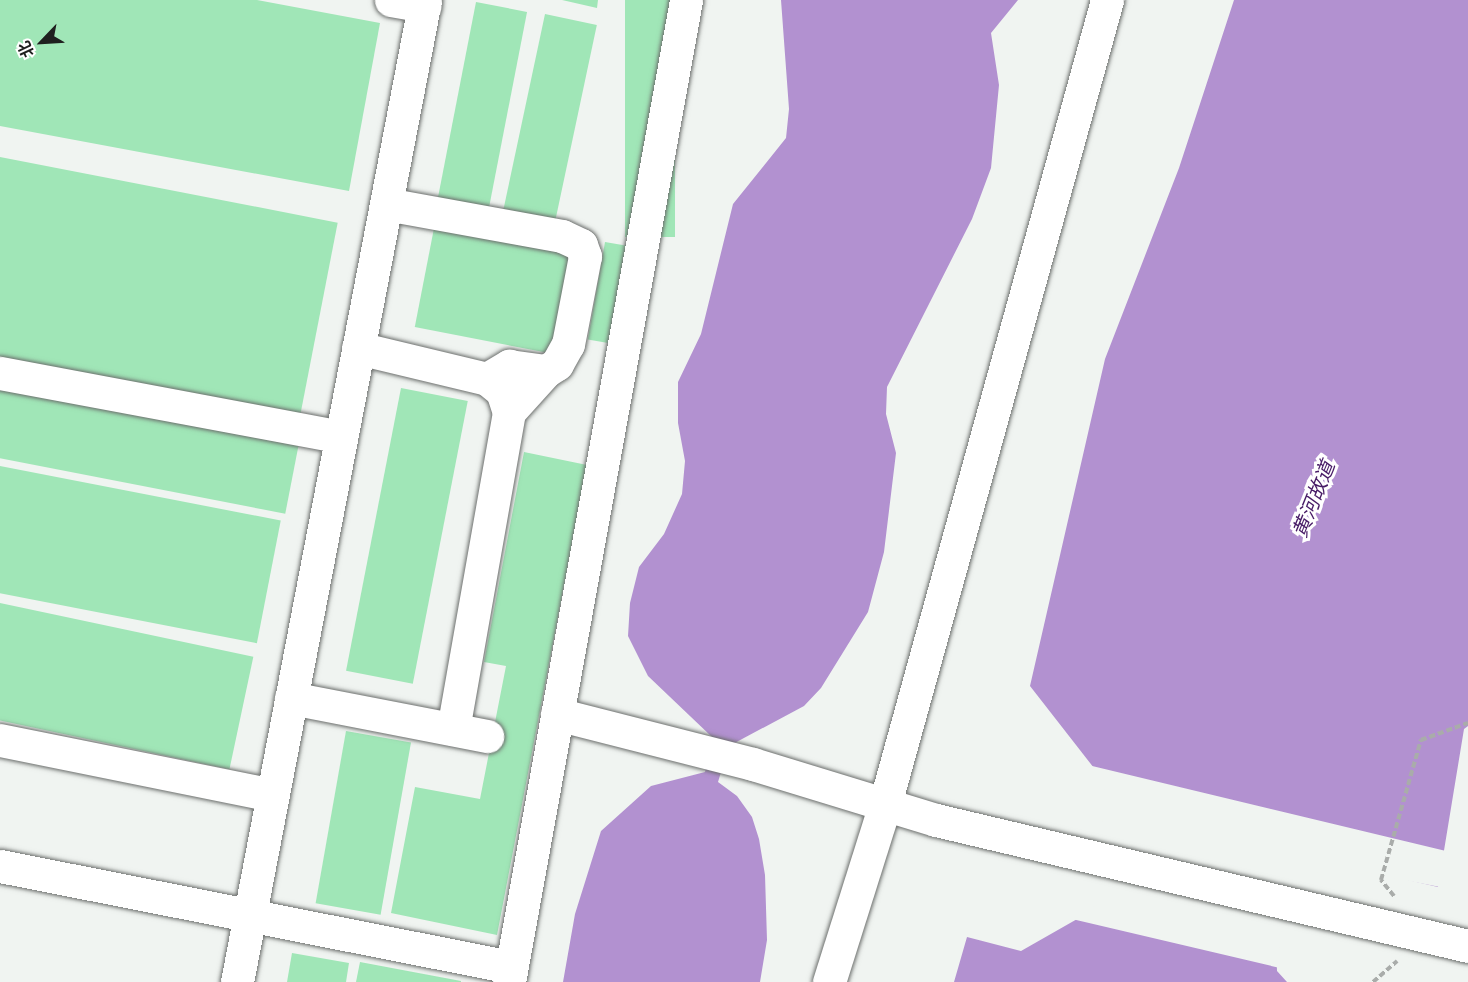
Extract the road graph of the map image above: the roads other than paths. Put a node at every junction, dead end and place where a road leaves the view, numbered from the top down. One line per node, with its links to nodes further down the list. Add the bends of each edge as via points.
1 (391, 0): 4 (lane)
2 (686, 0): 13 (lane)
3 (1107, 0): 18 (lane)
4 (424, 3): 5 (lane)
5 (386, 204): 6 (lane); 7 (lane, via 562,236 581,245 585,256 568,344 557,364)
6 (358, 348): 9 (lane); 11 (lane)
7 (546, 371): 9 (lane, via 509,366); 10 (lane)
8 (0, 373): 11 (lane)
9 (487, 379): 10 (lane, via 502,391)
10 (509, 412): 14 (lane)
11 (341, 437): 12 (lane)
12 (291, 698): 14 (lane); 17 (lane)
13 (557, 714): 18 (lane, via 682,744); 22 (lane)
14 (453, 729): 15 (lane)
15 (487, 736)
16 (0, 740): 17 (lane)
17 (273, 795): 20 (lane)
18 (885, 804): 21 (lane, via 936,820); 24 (lane)
19 (0, 866): 20 (lane)
20 (250, 916): 22 (lane); 23 (lane)
21 (1468, 946)
22 (510, 975)
23 (237, 982)
24 (829, 982)

